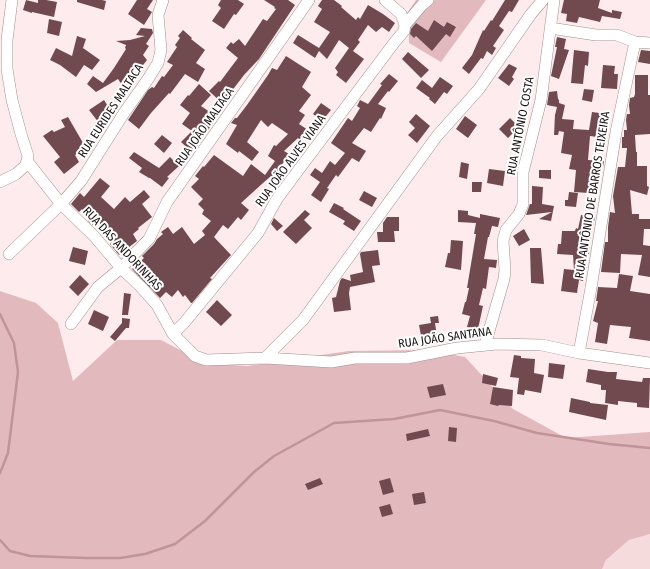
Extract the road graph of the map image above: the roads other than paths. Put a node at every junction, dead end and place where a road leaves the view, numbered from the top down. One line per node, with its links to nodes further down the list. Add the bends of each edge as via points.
1 (163, 0): 15 (street, RUA EURIDES MALTACA, via 158,15 161,50 158,63 81,181)
2 (309, 0): 17 (street, RUA JOÃO MALTACA, via 167,202 149,239)
3 (385, 0): 8 (street, via 400,14)
4 (428, 0): 8 (street, RUA JOÃO ALVES VIANA)
5 (543, 0): 23 (street, via 530,14 479,89 437,136 303,320)
6 (554, 0): 9 (street, RUA ANTÔNIO COSTA)
7 (12, 2): 10 (street)
8 (405, 25): 19 (street, RUA JOÃO ALVES VIANA, via 404,31 289,183 258,233)
9 (550, 28): 11 (street, via 596,35 617,35); 20 (street, RUA ANTÔNIO COSTA, via 541,100 523,172 523,204 519,214 506,230 503,241 504,279)
10 (4, 39): 13 (street, via 12,100)
11 (635, 42): 12 (street); 21 (street, RUA ANTÔNIO DE BARROS TEIXEIRA, via 616,132)
12 (650, 43)
13 (28, 161): 14 (street, via 16,174); 15 (street, RUA DAS ANDORINHAS)
14 (0, 182)
15 (61, 204): 16 (street, RUA EURIDES MALTACA); 17 (street, RUA DAS ANDORINHAS)
16 (9, 254)
17 (122, 268): 18 (street, RUA JOÃO MALTACA, via 98,287); 19 (street, RUA DAS ANDORINHAS, via 157,306)
18 (71, 324)
19 (173, 334): 22 (street, RUA DAS ANDORINHAS)
20 (485, 345): 21 (street, RUA JOÃO SANTANA, via 542,345); 23 (street, RUA JOÃO SANTANA, via 407,358 354,358 331,362)
21 (579, 353): 24 (street, RUA JOÃO SANTANA)
22 (195, 356): 23 (street, RUA JOÃO SANTANA, via 206,360)
23 (265, 358)
24 (650, 363)

